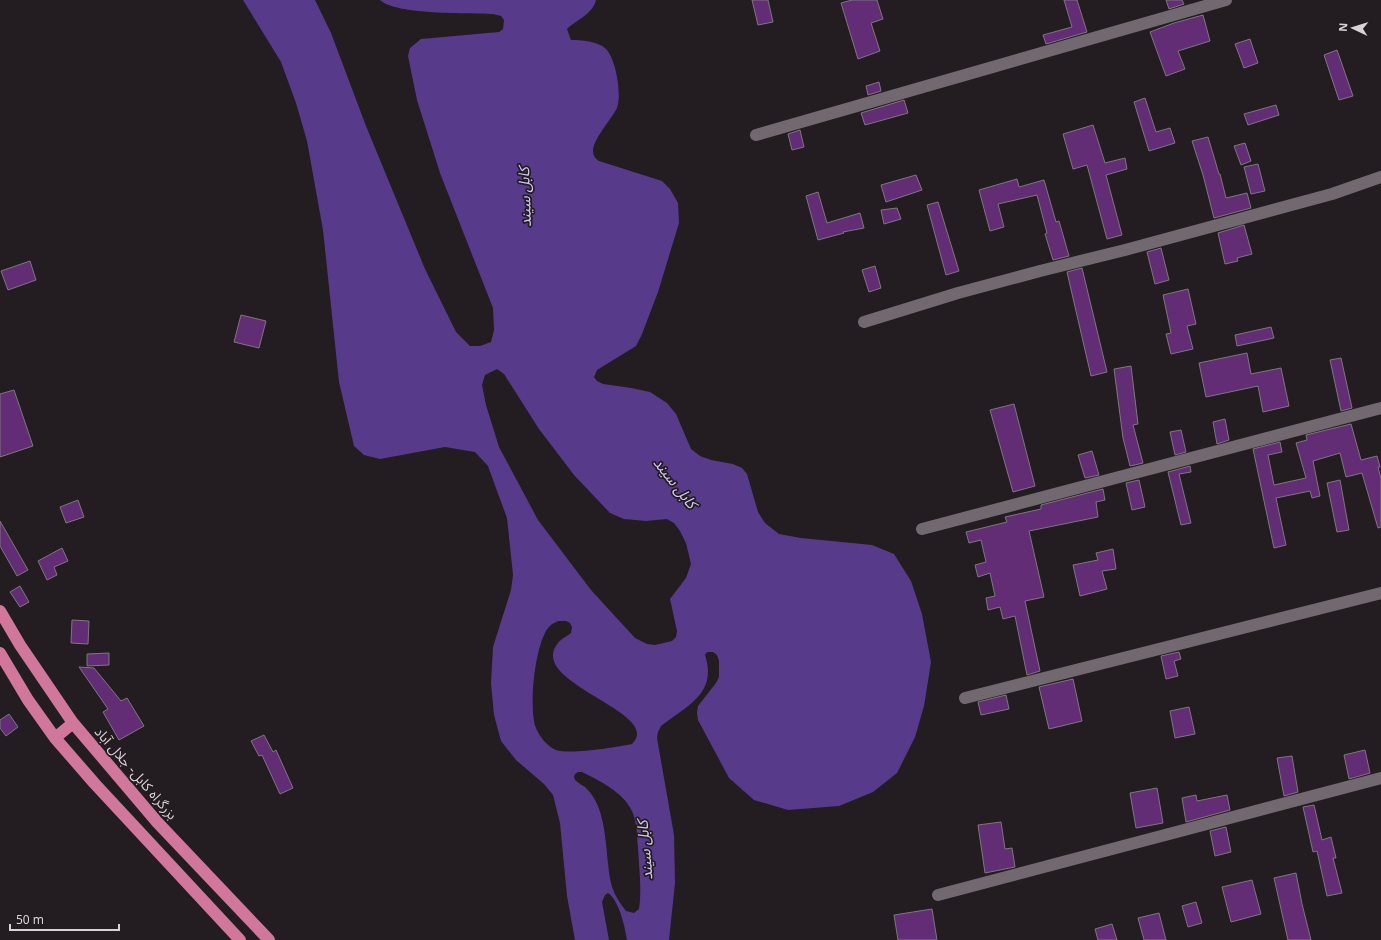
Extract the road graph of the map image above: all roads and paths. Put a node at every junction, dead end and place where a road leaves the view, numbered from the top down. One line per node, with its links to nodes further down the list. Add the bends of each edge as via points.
1 (1226, 0): 2 (street)
2 (756, 135)
3 (1381, 178): 4 (street, via 1332,194 958,293)
4 (864, 322)
5 (1381, 408): 6 (street)
6 (922, 529)
7 (1381, 593): 10 (street)
8 (0, 611): 11 (highway, بزرگراه کابل- جلال آباد)
9 (0, 653): 12 (highway, via 28,700)
10 (965, 698)
11 (73, 723): 12 (highway); 16 (highway, بزرگراه کابل- جلال آباد, via 157,822)
12 (55, 738): 15 (highway)
13 (1381, 778): 14 (street)
14 (938, 895)
15 (240, 940)
16 (269, 940)

